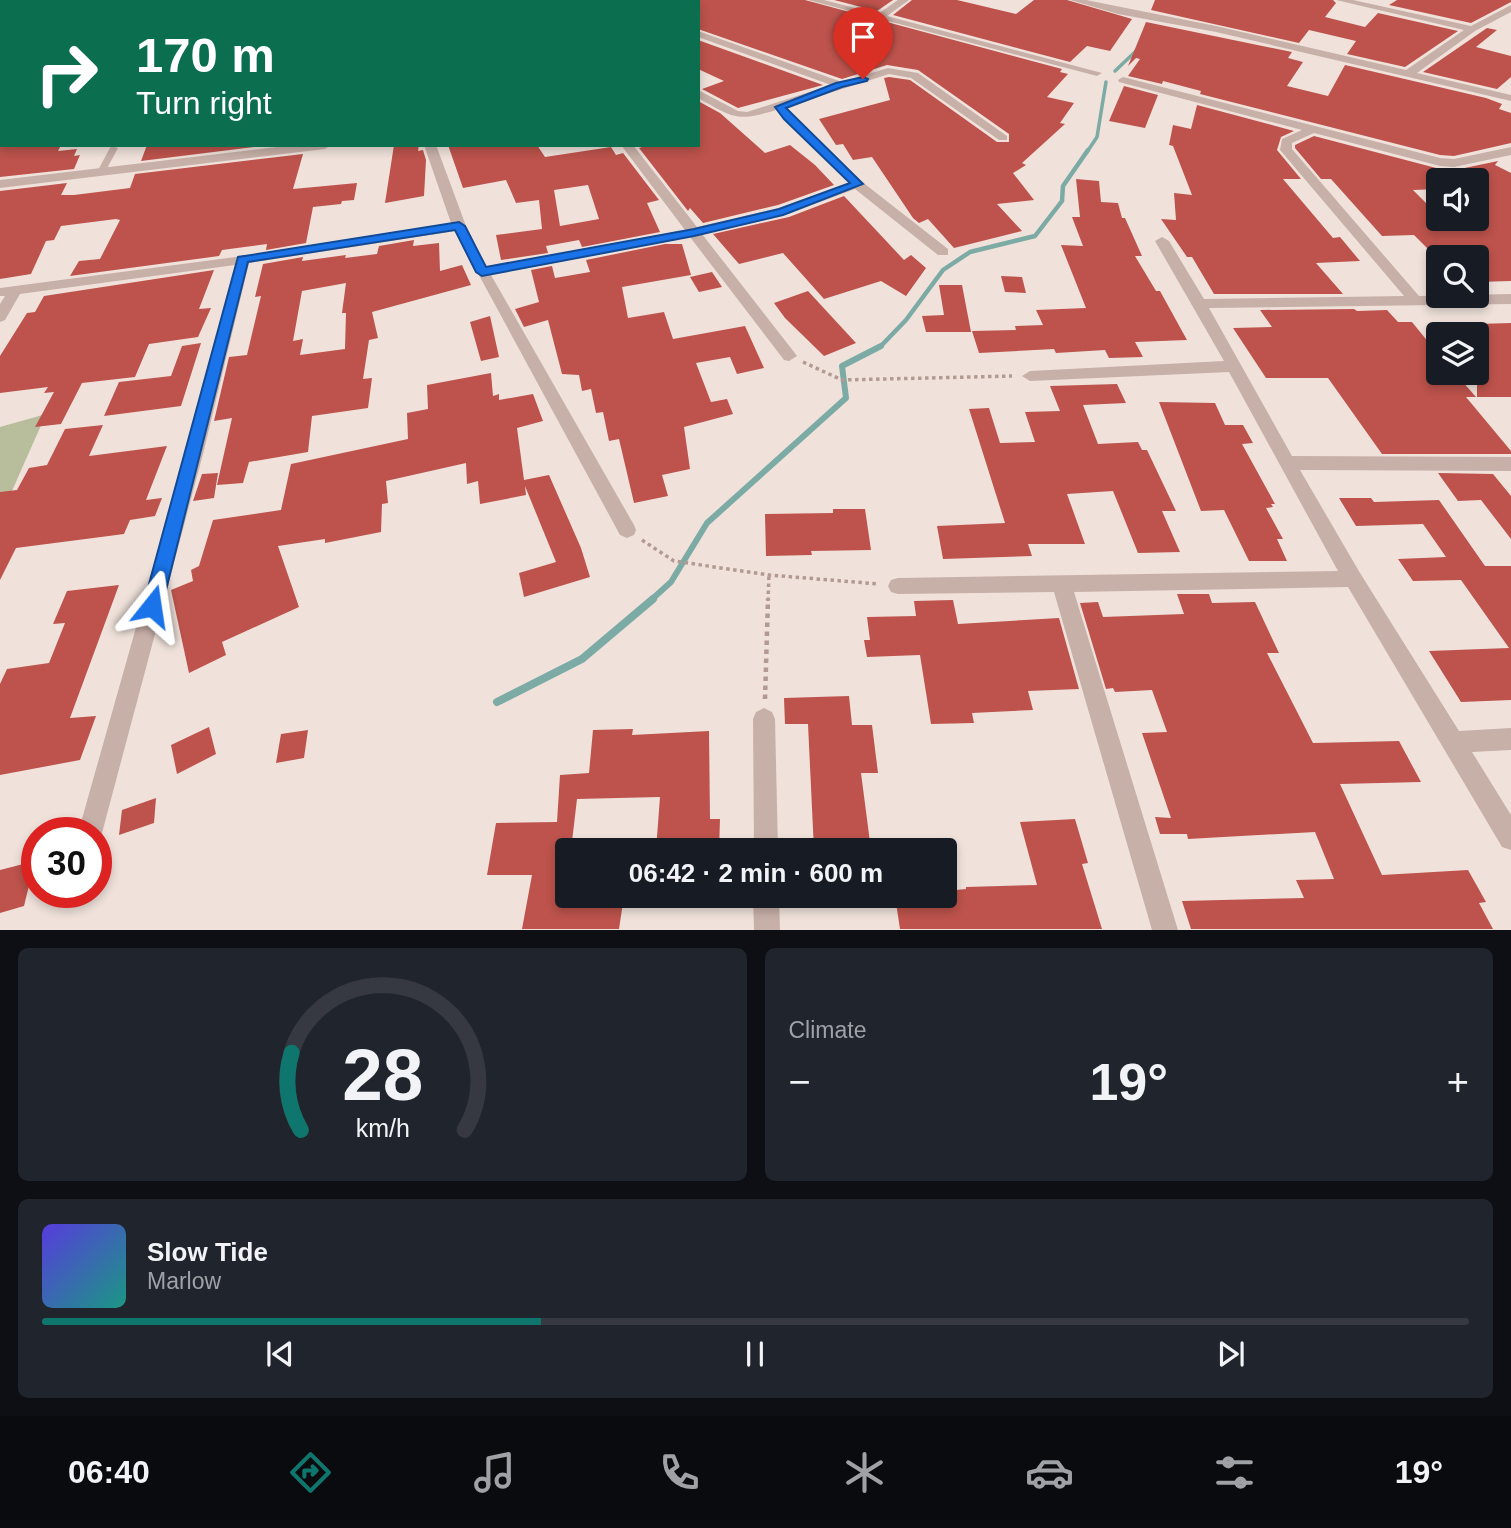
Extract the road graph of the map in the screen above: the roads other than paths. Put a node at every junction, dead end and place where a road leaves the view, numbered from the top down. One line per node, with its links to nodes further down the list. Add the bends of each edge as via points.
1 (813, 0): 6 (street)
2 (904, 0): 6 (street)
3 (1075, 0): 10 (street)
4 (1341, 0): 7 (street)
5 (1511, 8): 7 (street)
6 (880, 17): 9 (street)
7 (1472, 29): 10 (street)
8 (700, 35): 12 (street)
9 (1097, 73)
10 (1408, 74): 14 (street)
11 (1123, 80): 16 (street)
12 (839, 85): 15 (street); 17 (street, via 892,70 914,75)
13 (700, 94): 15 (street, via 740,115)
14 (1511, 98)
15 (780, 107): 25 (street)
16 (1312, 129): 22 (street, via 1447,163); 33 (street, via 1286,141 1286,150)
17 (1003, 138)
18 (308, 147): 23 (street)
19 (431, 147): 26 (street)
20 (629, 147): 27 (street)
21 (114, 148): 23 (lane)
22 (1511, 151)
23 (101, 172): 24 (street)
24 (0, 184)
25 (857, 184): 27 (street, via 783,211); 29 (street)
26 (459, 226): 30 (street); 31 (street)
27 (694, 232): 31 (street); 37 (street)
28 (1163, 241): 35 (street)
29 (943, 252)
30 (243, 260): 32 (street); 49 (street)
31 (482, 272): 42 (street)
32 (7, 291): 36 (street)
33 (1415, 299): 34 (street); 35 (street)
34 (1511, 299)
35 (1201, 304): 38 (street)
36 (0, 317)
37 (789, 356)
38 (1233, 366): 39 (street); 40 (street)
39 (1030, 376)
40 (1289, 463): 41 (street); 43 (street)
41 (1511, 464)
42 (627, 530)
43 (1353, 579): 44 (street); 48 (street)
44 (1062, 585): 45 (street); 54 (street)
45 (898, 586)
46 (764, 719): 50 (street)
47 (1511, 739): 48 (street)
48 (1455, 742): 51 (street)
49 (94, 817)
50 (765, 838)
51 (1511, 838)
52 (766, 908): 53 (street)
53 (766, 929)
54 (1165, 929)

